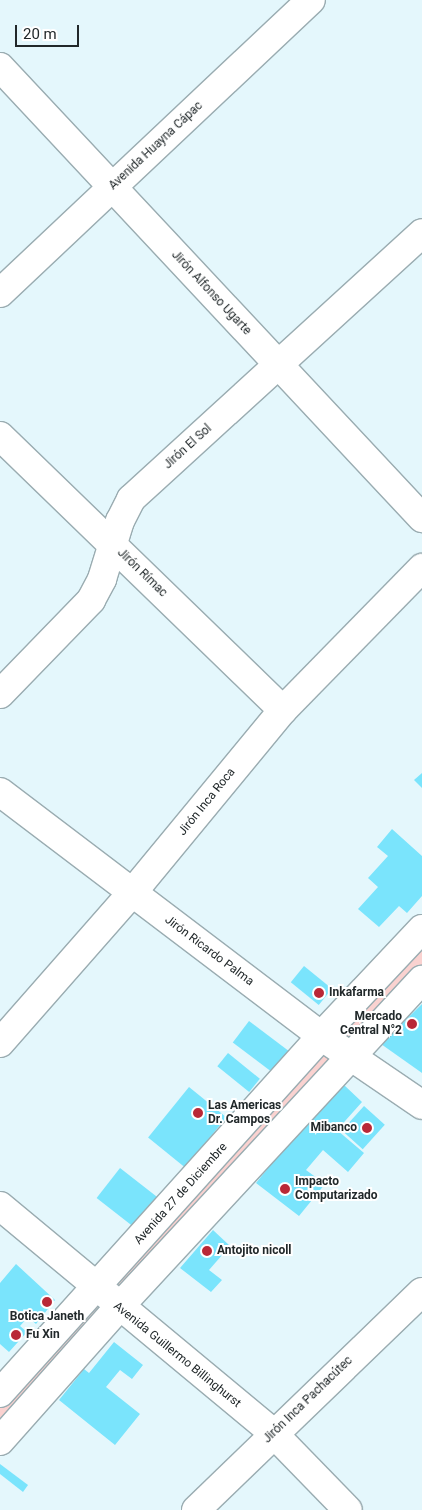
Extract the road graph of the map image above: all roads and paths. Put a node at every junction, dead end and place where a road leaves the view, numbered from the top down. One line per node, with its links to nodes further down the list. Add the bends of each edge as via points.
1 (311, 0): 3 (street, Avenida Huayna Cápac)
2 (0, 67): 3 (street, Jirón Alfonso Ugarte)
3 (112, 187): 5 (street, Avenida Huayna Cápac); 6 (street, Jirón Alfonso Ugarte)
4 (422, 233): 6 (street, Jirón El Sol)
5 (0, 293)
6 (279, 365): 8 (street, Jirón Alfonso Ugarte); 9 (street, Jirón El Sol, via 132,499 120,521)
7 (0, 436): 9 (street, Jirón Rímac)
8 (422, 518)
9 (113, 546): 11 (street, Jirón El Sol, via 102,580 91,600); 12 (street, Jirón Rímac)
10 (422, 568): 12 (street, Jirón Inca Roca)
11 (0, 694)
12 (283, 710): 14 (street, Jirón Inca Roca)
13 (0, 792): 14 (street, Jirón Ricardo Palma)
14 (132, 894): 17 (street, Jirón Ricardo Palma); 18 (street, Jirón Inca Roca)
15 (422, 929): 17 (street, Avenida 27 de Diciembre)
16 (422, 980): 19 (street)
17 (321, 1036): 19 (street, Jirón Ricardo Palma); 22 (street, Avenida 27 de Diciembre)
18 (0, 1043)
19 (350, 1056): 20 (street, Jirón Ricardo Palma); 24 (street)
20 (422, 1105)
21 (0, 1206): 22 (street, Avenida Guillermo Billinghurst)
22 (97, 1289): 24 (street, Avenida Guillermo Billinghurst); 25 (street, Avenida 27 de Diciembre)
23 (422, 1292): 26 (street, Jirón Inca Pachacútec)
24 (119, 1307): 26 (street, Avenida Guillermo Billinghurst); 27 (street)
25 (0, 1393)
26 (273, 1433): 28 (street, Jirón Inca Pachacútec); 29 (street, Avenida Guillermo Billinghurst)
27 (0, 1441)
28 (196, 1510)
29 (348, 1510)

